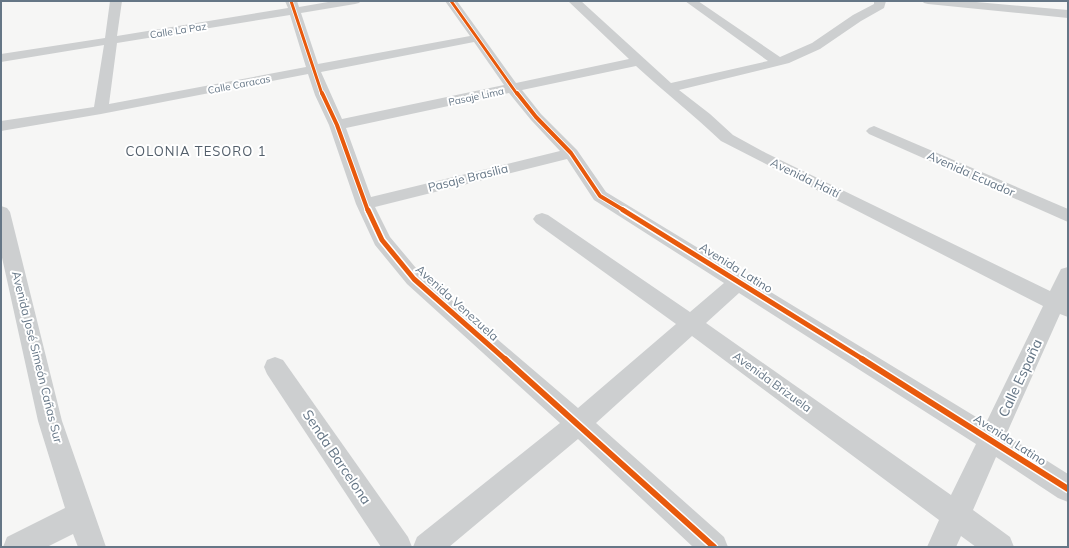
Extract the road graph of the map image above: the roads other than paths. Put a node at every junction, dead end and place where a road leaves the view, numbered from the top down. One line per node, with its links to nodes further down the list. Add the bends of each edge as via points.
1 (116, 1): 11 (street)
2 (355, 1): 8 (street, Calle La Paz)
3 (451, 1): 10 (street, Avenida Latino)
4 (574, 1): 13 (street, Avenida Haití)
5 (691, 1): 14 (street)
6 (880, 1): 14 (street, via 880,6 857,18 816,46)
7 (928, 1): 9 (street)
8 (293, 6): 11 (street, Calle La Paz); 15 (street, Avenida Venezuela)
9 (1068, 14)
10 (477, 38): 15 (street, Calle Caracas); 16 (street, Avenida Latino)
11 (110, 41): 12 (street, Calle La Paz); 18 (street)
12 (1, 58)
13 (639, 61): 16 (street, Pasaje Lima); 17 (street, Avenida Haití)
14 (778, 62): 17 (street)
15 (314, 70): 18 (street, Calle Caracas); 19 (street, Avenida Venezuela)
16 (513, 88): 19 (street, Pasaje Lima); 22 (street, Avenida Latino, via 536,117)
17 (668, 88): 29 (street, Avenida Haití, via 727,138)
18 (101, 110): 20 (street, Calle Caracas)
19 (337, 125): 23 (street, Avenida Venezuela)
20 (1, 126)
21 (874, 131): 25 (street, Avenida Ecuador)
22 (571, 152): 23 (street, Pasaje Brasilia); 28 (street, Avenida Latino, via 600,196)
23 (365, 204): 32 (street, Avenida Venezuela, via 382,240 414,279)
24 (1, 212): 35 (street, Avenida José Simeón Cañas Sur, via 50,421)
25 (1068, 216)
26 (542, 219): 30 (street, Avenida Brizuela)
27 (1068, 274): 29 (street, Calle España)
28 (738, 282): 30 (street); 33 (street, Avenida Latino)
29 (1062, 306): 33 (street, Calle España)
30 (692, 324): 32 (street); 36 (street, Avenida Brizuela)
31 (275, 367): 39 (street, Senda Barcelona)
32 (578, 423): 40 (street); 41 (street, Avenida Venezuela)
33 (992, 440): 34 (street, Avenida Latino); 36 (street, Calle España)
34 (1068, 489)
35 (81, 515): 37 (street); 38 (street, Avenida José Simeón Cañas Sur)
36 (956, 516): 42 (street, Calle España); 43 (street, Avenida Brizuela)
37 (17, 547)
38 (92, 547)
39 (398, 547)
40 (427, 547)
41 (714, 547)
42 (940, 547)
43 (1000, 547)

